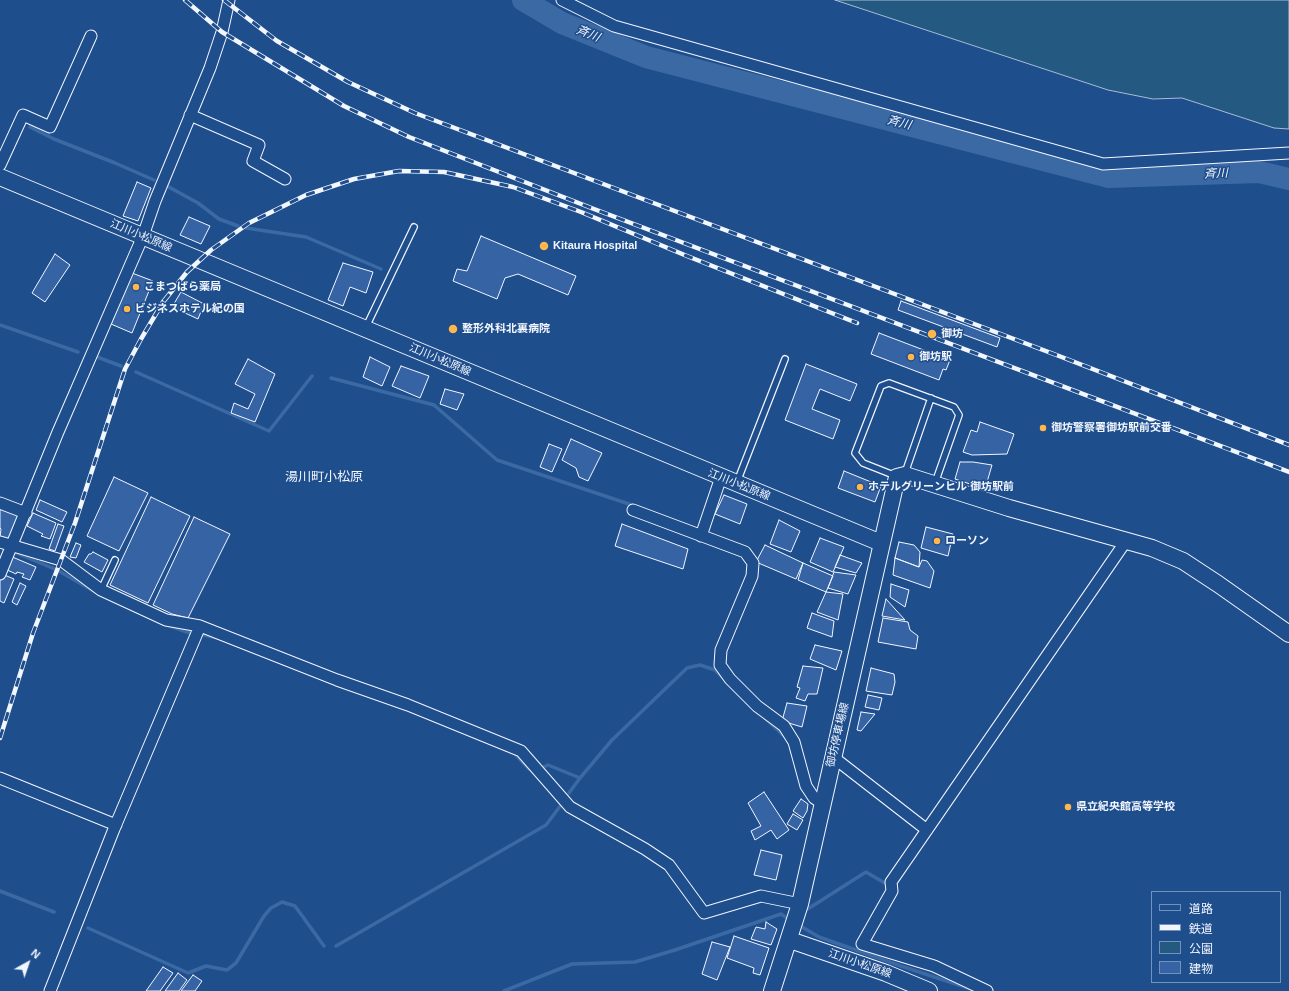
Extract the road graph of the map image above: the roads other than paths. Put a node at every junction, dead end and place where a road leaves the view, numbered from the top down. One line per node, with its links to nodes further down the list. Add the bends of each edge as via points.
1 (229, 0): 4 (street, via 210,68)
2 (562, 0): 5 (street, via 614,26 1103,164)
3 (91, 36): 6 (street, via 50,127 23,115)
4 (190, 115): 8 (street, via 259,145 253,161); 10 (street)
5 (1289, 153)
6 (0, 165)
7 (0, 177): 10 (main road, 江川小松原線)
8 (286, 179)
9 (414, 227): 11 (lane)
10 (143, 236): 11 (main road, 江川小松原線); 20 (street, via 58,432)
11 (365, 329): 15 (main road, 江川小松原線)
12 (785, 359): 16 (lane)
13 (932, 398): 14 (lane); 14 (lane, via 889,383 881,386 856,453 863,463); 17 (lane, via 954,406 959,415)
14 (901, 476): 17 (main road); 24 (main road, 御坊停車場線)
15 (721, 477): 16 (main road, 江川小松原線); 21 (street)
16 (736, 484): 24 (main road, 江川小松原線)
17 (934, 484): 22 (main road)
18 (0, 503): 20 (street)
19 (633, 510): 21 (street)
20 (26, 513): 25 (street)
21 (701, 536): 33 (street, via 745,552 753,563 752,576 722,650 720,665 757,706 784,726 794,742 806,786 814,798)
22 (1126, 541): 30 (main road, via 1152,548 1183,561); 35 (street)
23 (0, 542): 25 (street)
24 (881, 543): 31 (main road, 御坊停車場線)
25 (11, 546): 27 (street); 28 (street, via 61,560)
26 (115, 560): 28 (lane)
27 (0, 574)
28 (101, 590): 29 (street, via 166,620)
29 (200, 626): 34 (street); 36 (street, via 522,751 570,807 669,865 704,913 761,896)
30 (1289, 634)
31 (833, 757): 33 (main road, 御坊停車場線); 35 (street)
32 (0, 778): 34 (street)
33 (823, 804): 36 (main road, 御坊停車場線)
34 (116, 825): 38 (street)
35 (927, 830): 41 (street, via 891,882 892,891 862,944 934,966)
36 (800, 904): 37 (main road, 御坊停車場線)
37 (790, 940): 39 (main road, 御坊停車場線); 40 (main road, 江川小松原線, via 886,973)
38 (50, 991)
39 (772, 991)
40 (929, 991)
41 (987, 991)

